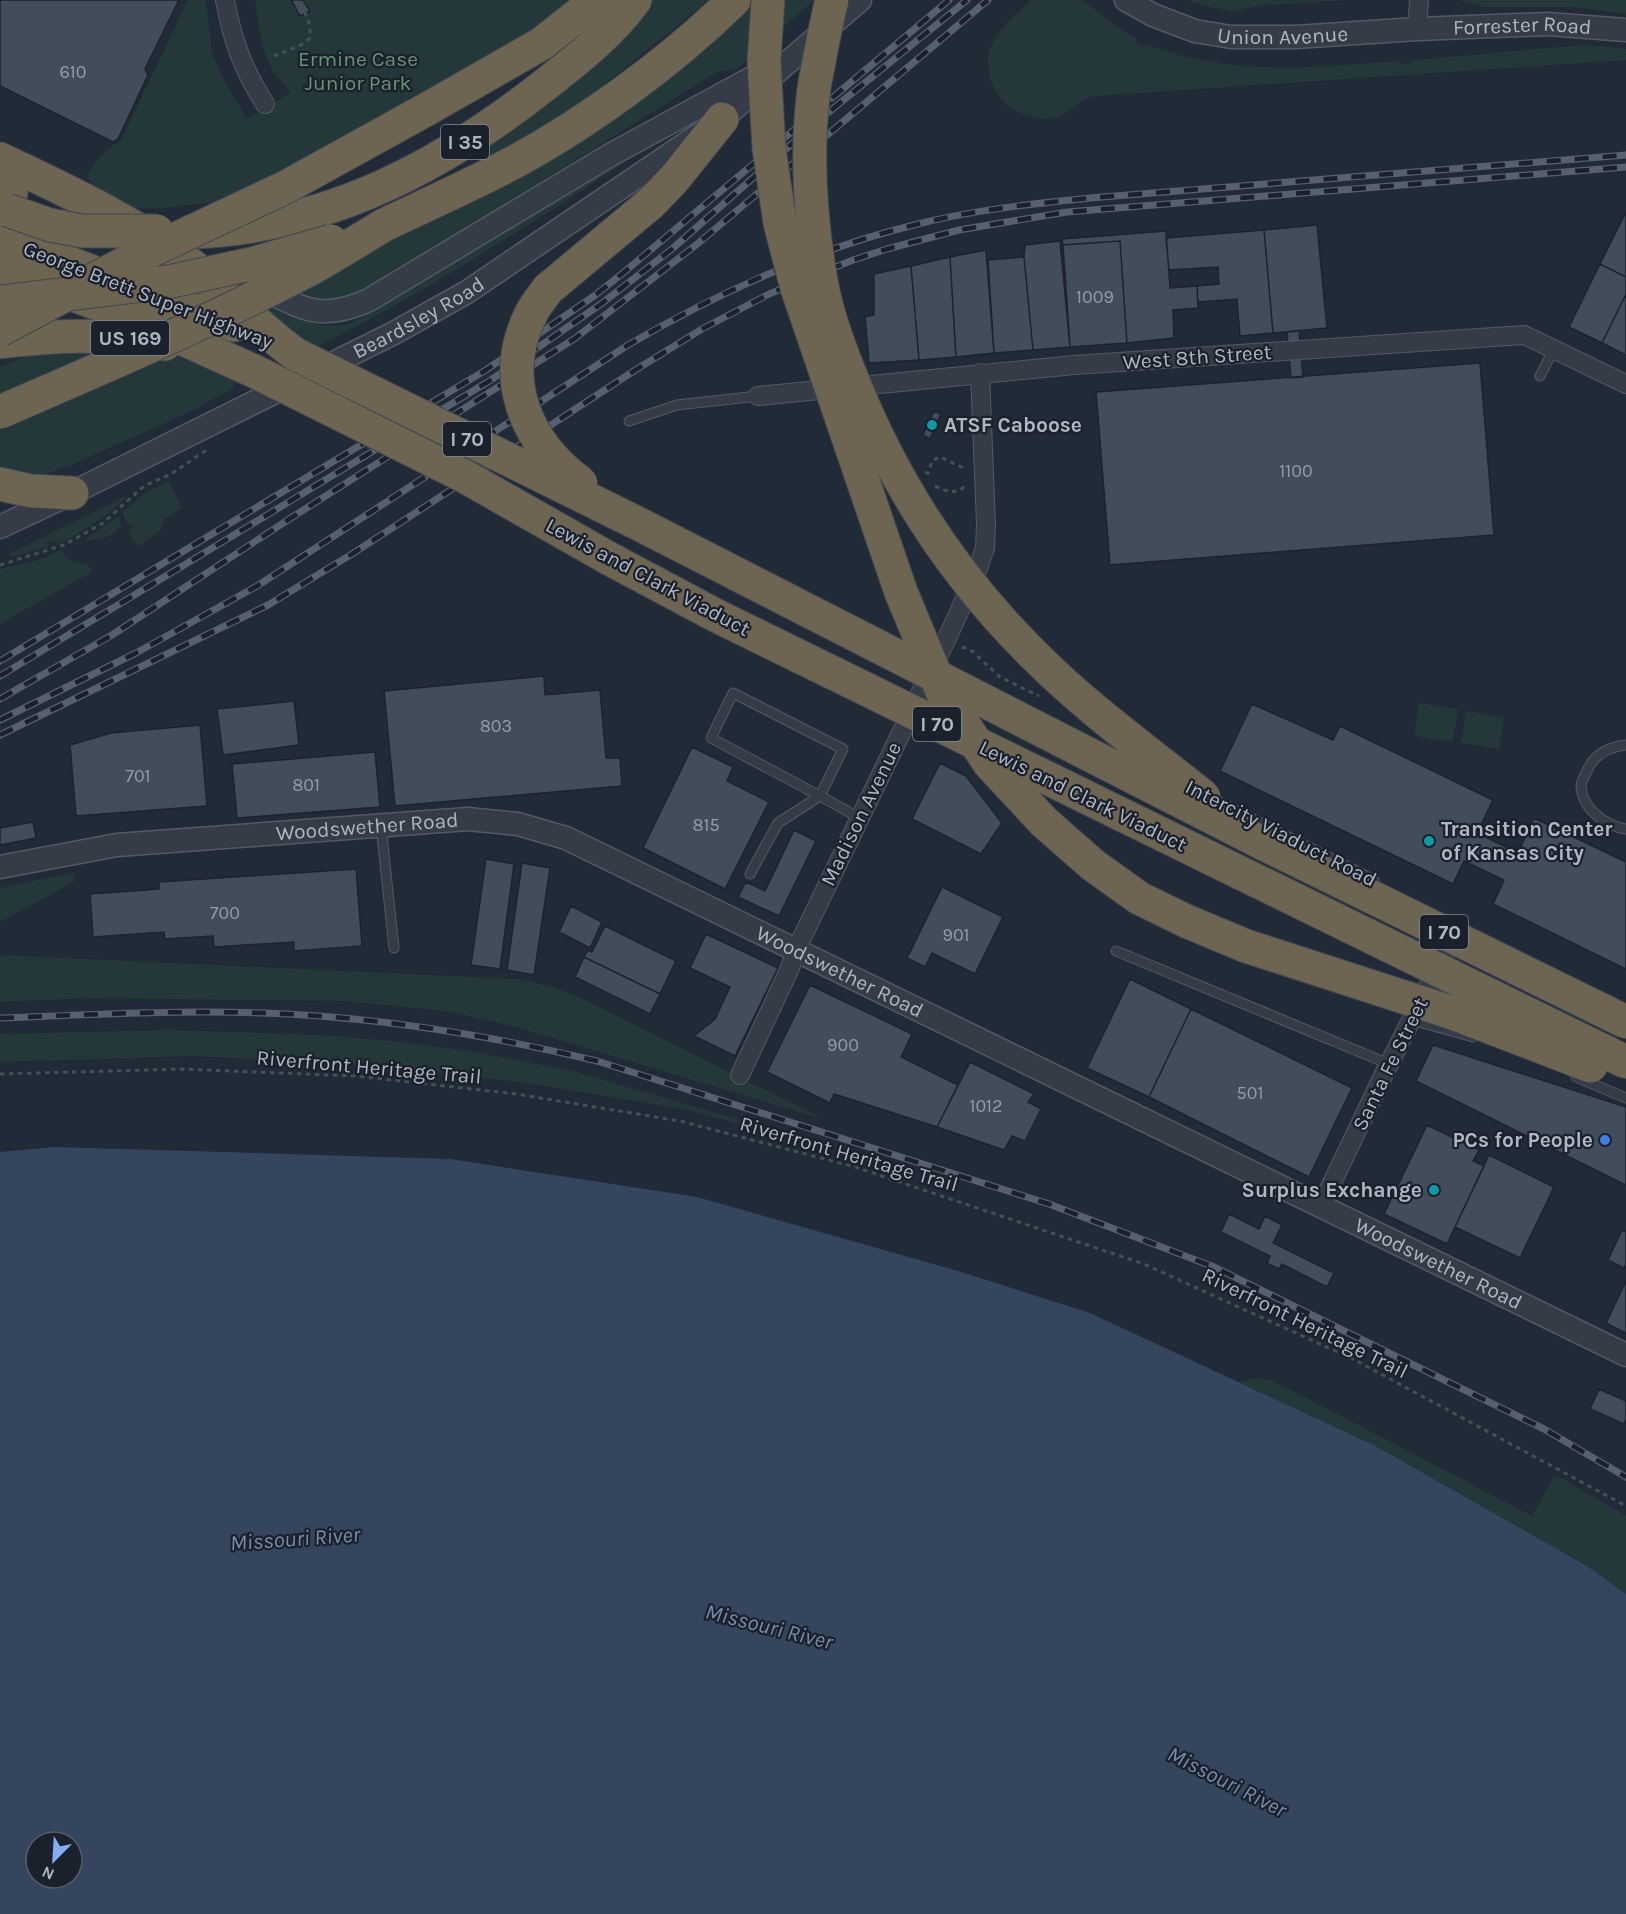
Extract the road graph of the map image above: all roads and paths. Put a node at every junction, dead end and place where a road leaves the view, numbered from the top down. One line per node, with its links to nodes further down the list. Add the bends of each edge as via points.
1 (225, 0): 15 (street, via 237,49)
2 (297, 0): 14 (path, via 311,28 309,39)
3 (597, 0): 23 (highway, bridge, via 541,44 429,108 286,187 125,263)
4 (635, 0): 20 (highway, I 35, bridge, via 621,19 525,100 458,146 368,194 318,211 224,231 167,234)
5 (735, 0): 19 (highway, I 35, via 663,61 556,138 504,168)
6 (768, 0): 66 (highway, bridge, via 764,61 769,148 774,193 797,288 901,592 942,691 989,763 1044,822 1139,898 1246,946 1453,1013)
7 (832, 0): 50 (highway, bridge, via 813,98 810,166 814,227 822,288 837,342 890,465 956,569 1036,658)
8 (860, 0): 13 (street, Beardsley Road)
9 (1126, 0): 11 (street, Union Avenue, via 1195,31 1231,37)
10 (1419, 0): 11 (street)
11 (1417, 29): 12 (street, Forrester Road, via 1548,24)
12 (1626, 30)
13 (801, 51): 16 (street, Beardsley Road); 20 (street, Beardsley Road, via 612,154 348,309 317,312 301,307)
14 (274, 56)
15 (265, 104)
16 (722, 119): 41 (street, Beardsley Road, via 467,292 394,333); 42 (highway, bridge, via 651,203 548,289 532,311 522,337 517,368 520,400 529,427 549,455 572,477)
17 (0, 159): 20 (highway)
18 (4, 207): 20 (highway, bridge); 27 (highway, George Brett Super Highway / I 70, via 204,313)
19 (384, 225): 22 (highway, I 35, bridge, via 216,273); 34 (highway, bridge, via 232,308)
20 (144, 229): 27 (highway)
21 (0, 268): 29 (highway, George Brett Super Highway / I 70, via 139,319)
22 (0, 302)
23 (0, 330)
24 (63, 335): 25 (highway, US 169); 28 (highway); 29 (highway, US 169, via 142,339 179,346)
25 (0, 342)
26 (1554, 349): 30 (street, West 8th Street, via 1524,335); 31 (lane); 32 (street, West 8th Street)
27 (295, 354): 42 (highway, I 70, bridge)
28 (0, 360)
29 (256, 372): 61 (highway, Lewis and Clark Viaduct / I 70, bridge, via 455,471 717,616)
30 (980, 374): 33 (street, West 8th Street); 47 (street, Madison Avenue, via 985,548 941,662)
31 (1540, 376)
32 (1626, 384)
33 (758, 396): 35 (lane, via 677,405)
34 (0, 412)
35 (629, 421)
36 (968, 470): 37 (path, via 940,457 932,461)
37 (928, 473): 38 (path); 40 (path, via 929,482 948,491 959,492)
38 (919, 474)
39 (0, 484): 41 (highway)
40 (969, 484)
41 (72, 494): 43 (street, Beardsley Road)
42 (639, 524): 50 (highway, I 70, bridge)
43 (0, 527)
44 (1626, 745): 49 (lane, via 1598,755 1588,766 1581,786 1598,818)
45 (1150, 768): 53 (lane, Intercity Viaduct Road)
46 (820, 796): 46 (lane, via 843,749 733,693 711,738); 47 (lane); 52 (lane, via 778,823)
47 (860, 818): 56 (street, Madison Avenue)
48 (381, 826): 51 (street, Woodswether Road, via 117,845); 55 (lane); 56 (street, Woodswether Road, via 468,819 518,824 566,838)
49 (1626, 829)
50 (1262, 843): 59 (highway, I 70, bridge)
51 (0, 867)
52 (750, 874)
53 (1382, 884)
54 (1460, 923): 58 (street, Santa Fe Street)
55 (394, 948)
56 (795, 950): 65 (street, Madison Avenue); 68 (street, Woodswether Road)
57 (1116, 951): 62 (lane)
58 (1412, 1020): 60 (lane); 62 (street, Santa Fe Street)
59 (1626, 1022)
60 (1479, 1039)
61 (1626, 1062)
62 (1389, 1064): 68 (street, Santa Fe Street)
63 (1562, 1071): 67 (lane)
64 (0, 1074): 70 (path, Riverfront Heritage Trail, via 180,1069 401,1081 516,1094 680,1121 855,1167 1144,1263 1353,1359)
65 (740, 1075)
66 (1626, 1079)
67 (1626, 1098)
68 (1321, 1206): 69 (street, Woodswether Road)
69 (1626, 1355)
70 (1626, 1506)

